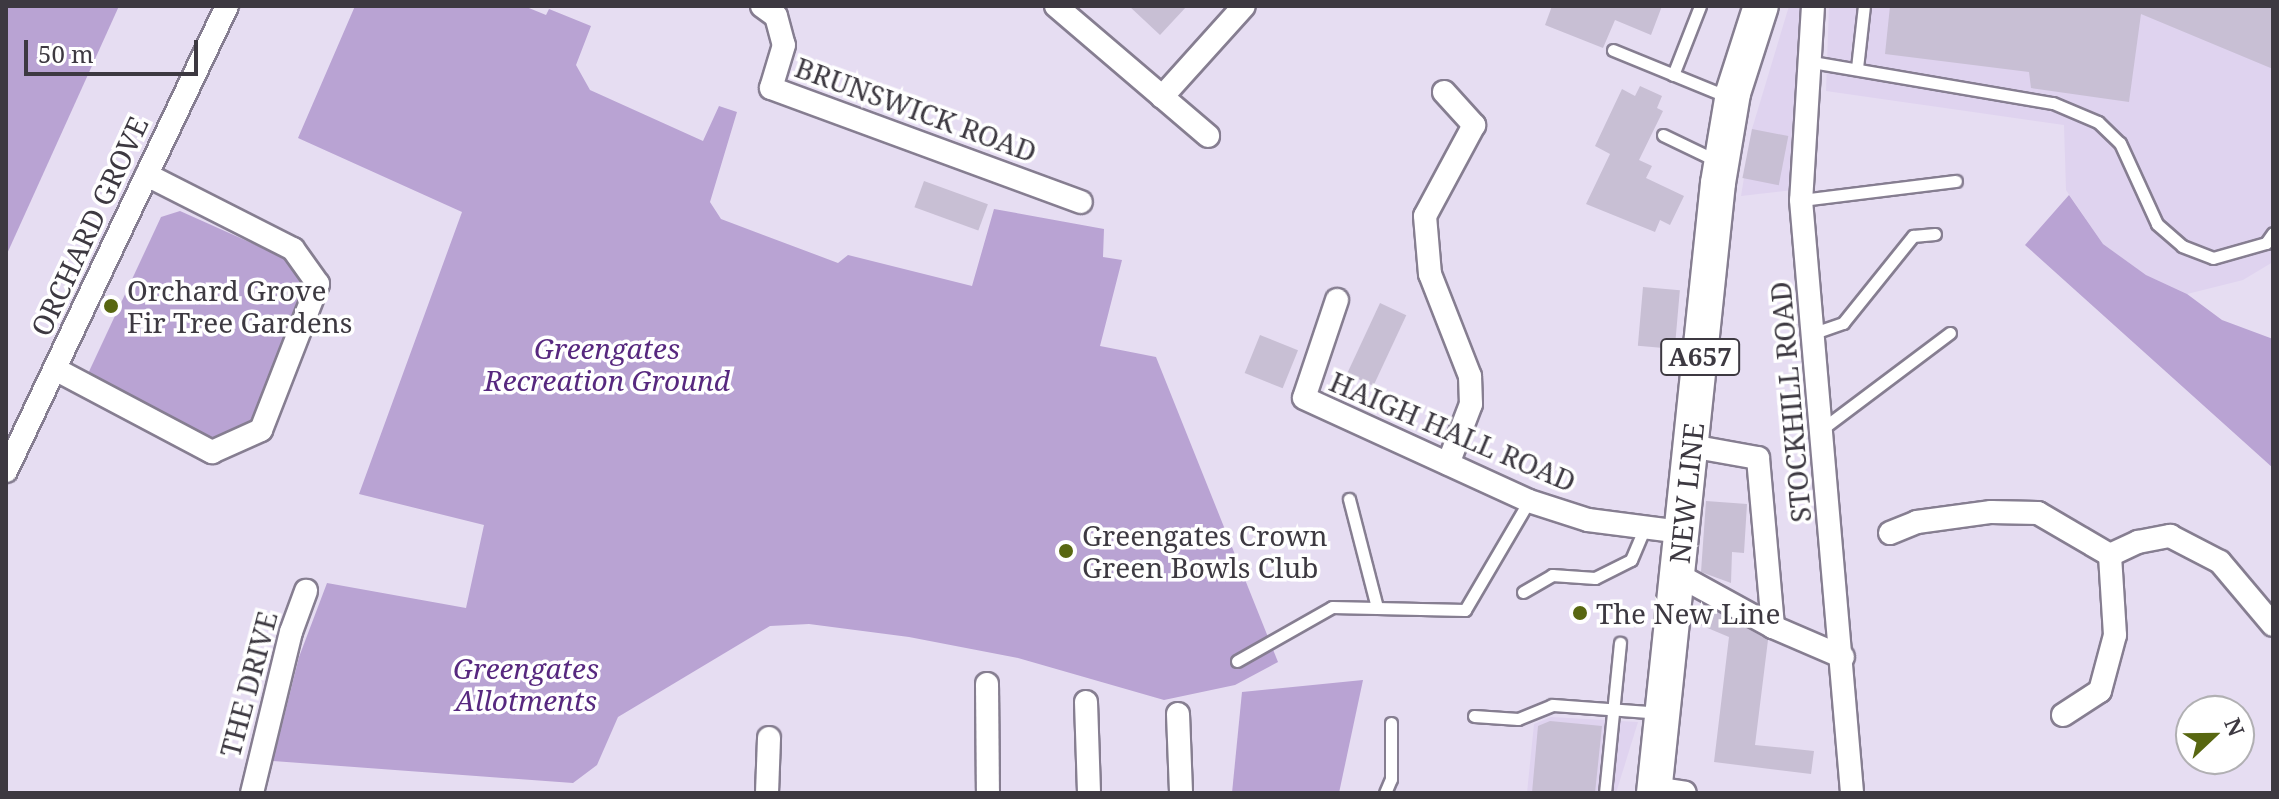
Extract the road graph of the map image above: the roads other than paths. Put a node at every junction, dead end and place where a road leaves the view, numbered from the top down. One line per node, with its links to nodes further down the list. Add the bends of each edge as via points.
1 (227, 6): 19 (street, ORCHARD GROVE)
2 (762, 6): 22 (street, BRUNSWICK ROAD, via 776,16 784,45 771,88)
3 (1056, 6): 14 (street)
4 (1244, 6): 14 (street)
5 (1700, 6): 12 (lane)
6 (1761, 6): 15 (main road, NEW LINE / A657)
7 (1813, 6): 10 (street, STOCKHILL ROAD)
8 (1864, 6): 11 (lane)
9 (1613, 50): 12 (lane)
10 (1812, 62): 11 (lane); 21 (street, STOCKHILL ROAD)
11 (1857, 68): 23 (lane, via 2053,103 2098,122 2120,143 2157,224 2182,246 2213,258 2266,243)
12 (1673, 75): 15 (lane)
13 (1444, 92): 31 (street, via 1474,125 1425,216 1430,274 1470,376 1471,404)
14 (1162, 97): 17 (street)
15 (1732, 99): 18 (main road, NEW LINE / A657)
16 (1663, 135): 18 (lane)
17 (1208, 136)
18 (1722, 163): 30 (main road, NEW LINE / A657)
19 (147, 175): 28 (street, ORCHARD GROVE); 28 (street, via 293,249 318,284 261,430 212,452)
20 (1956, 181): 21 (lane)
21 (1801, 200): 26 (street, STOCKHILL ROAD)
22 (1081, 202)
23 (2273, 233)
24 (1935, 234): 26 (lane, via 1913,236 1843,323)
25 (1337, 300): 31 (street, HAIGH HALL ROAD, via 1304,398)
26 (1814, 333): 29 (street, STOCKHILL ROAD)
27 (1950, 333): 29 (lane)
28 (55, 369): 32 (street, ORCHARD GROVE)
29 (1822, 429): 46 (street, STOCKHILL ROAD)
30 (1691, 446): 36 (main road, NEW LINE / A657); 44 (street, via 1758,458)
31 (1448, 464): 34 (street, HAIGH HALL ROAD)
32 (6, 471)
33 (1349, 499): 42 (lane)
34 (1529, 501): 35 (street, HAIGH HALL ROAD, via 1588,520); 42 (lane, via 1465,610)
35 (1645, 527): 36 (street, HAIGH HALL ROAD); 41 (lane, via 1631,560 1595,578 1552,575)
36 (1682, 532): 39 (main road, NEW LINE / A657)
37 (1890, 533): 38 (street, via 1917,522 1991,512 2038,513)
38 (2110, 555): 43 (street, via 2170,536 2193,544 2220,562); 53 (street, via 2115,635 2100,691)
39 (1678, 575): 44 (street); 52 (main road, NEW LINE / A657)
40 (306, 591): 58 (street, THE DRIVE)
41 (1523, 592)
42 (1377, 607): 47 (lane, via 1332,607)
43 (2273, 625)
44 (1773, 627): 46 (street)
45 (1620, 643): 50 (lane)
46 (1843, 657): 65 (street, STOCKHILL ROAD)
47 (1237, 661)
48 (987, 684): 60 (street)
49 (1086, 702): 61 (street)
50 (1616, 708): 52 (lane); 54 (lane, via 1552,705 1518,719); 64 (lane)
51 (1178, 714): 62 (street)
52 (1665, 714): 57 (main road, NEW LINE / A657)
53 (2063, 715)
54 (1474, 716)
55 (1391, 723): 63 (lane, via 1391,779)
56 (769, 738): 59 (street)
57 (1664, 791)
58 (252, 793)
59 (767, 793)
60 (988, 793)
61 (1089, 793)
62 (1181, 793)
63 (1385, 793)
64 (1605, 793)
65 (1852, 793)

